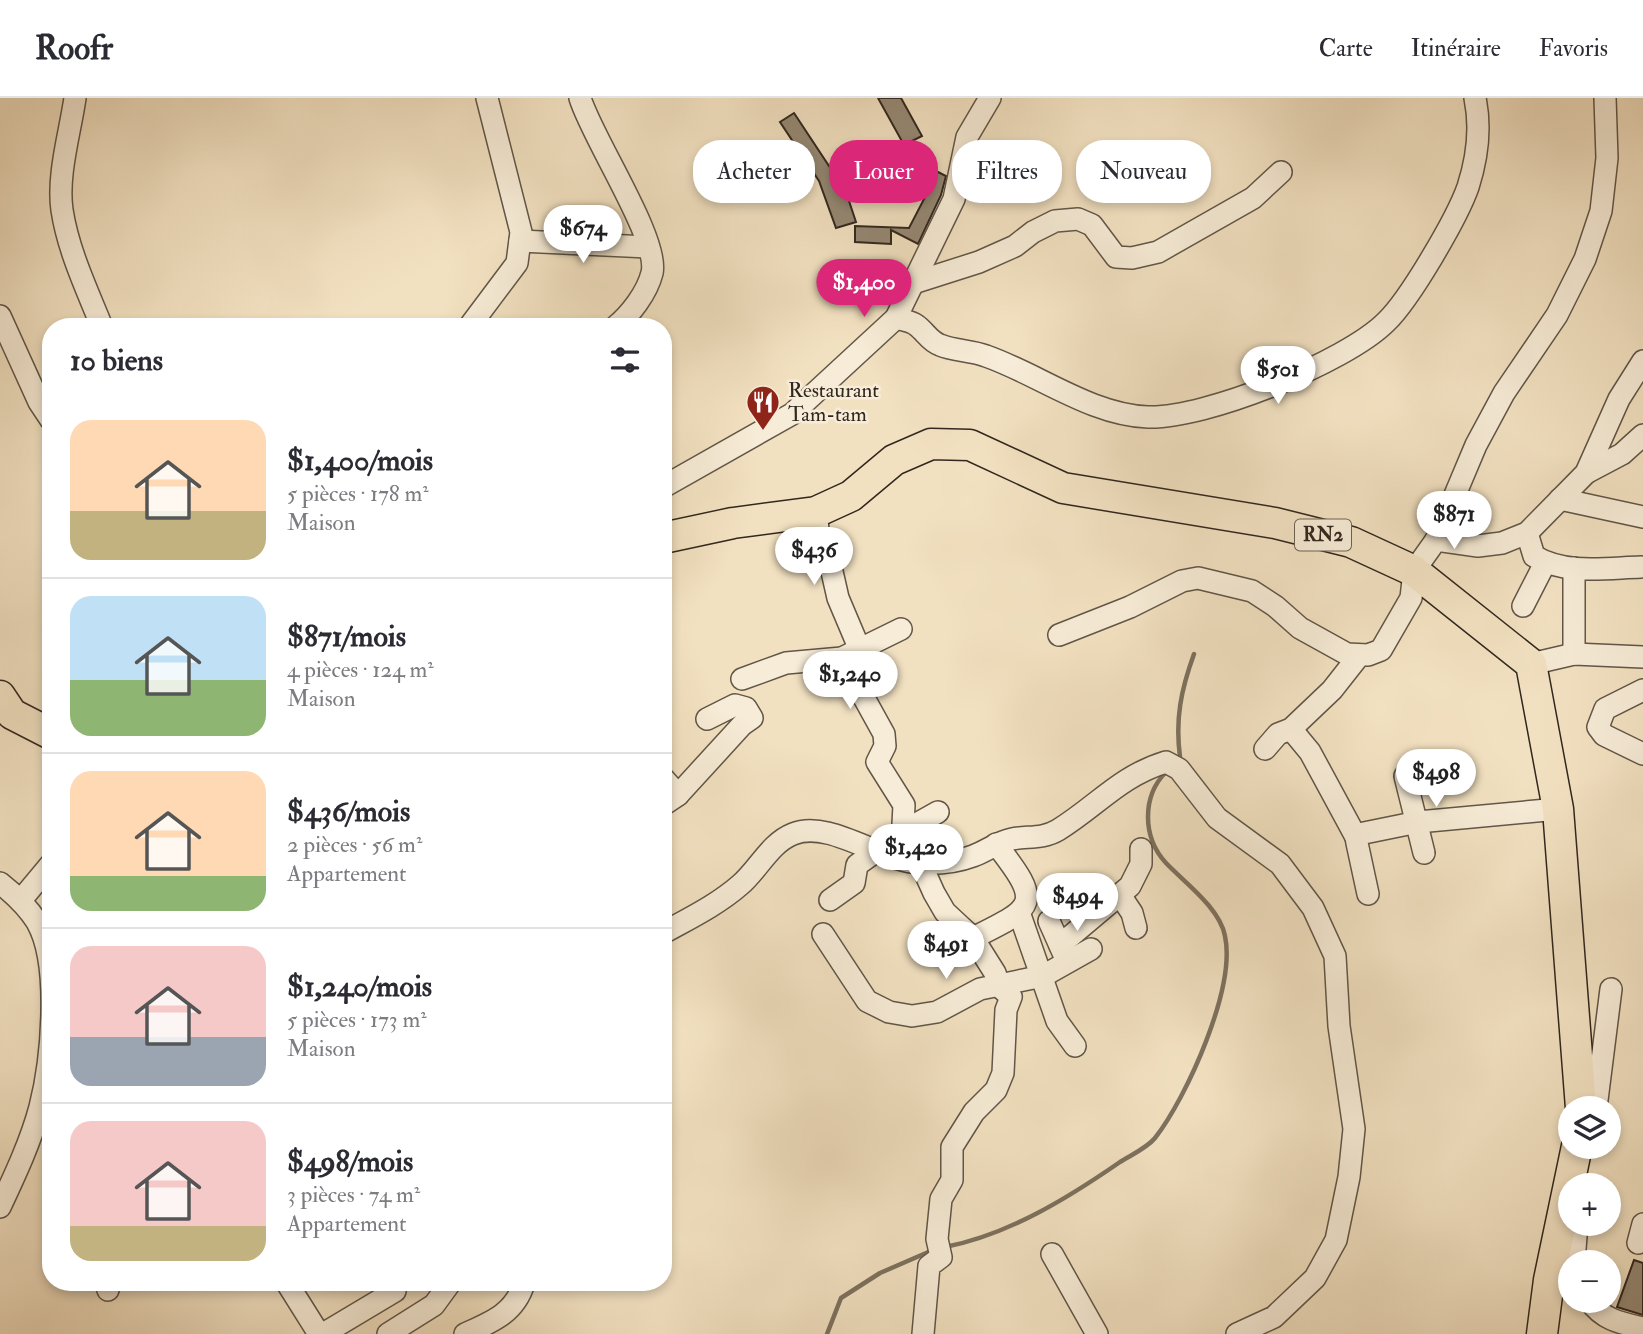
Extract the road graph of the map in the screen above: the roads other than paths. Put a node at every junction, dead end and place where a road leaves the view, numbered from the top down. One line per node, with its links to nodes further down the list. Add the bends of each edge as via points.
1 (75, 98): 12 (street, via 62,209 68,238)
2 (487, 98): 8 (street, via 514,198)
3 (580, 98): 9 (street)
4 (1475, 98): 15 (street, via 1478,142 1468,188 1420,276 1386,323 1325,363 1253,394 1188,412 1148,417 1102,408 987,356 941,346 915,324)
5 (1605, 98): 26 (street, via 1607,158 1601,211 1585,259 1557,315 1504,393 1476,445)
6 (990, 99): 10 (street, via 967,136 954,199)
7 (1281, 172): 10 (street, via 1253,198 1158,251 1116,257 1093,225 1078,219 1055,221 979,262)
8 (520, 242): 9 (street); 13 (street, via 517,262)
9 (648, 247): 14 (street, via 652,273 643,294)
10 (910, 284): 15 (street)
11 (0, 316): 17 (street)
12 (99, 318)
13 (476, 318)
14 (623, 318)
15 (896, 318): 20 (street, via 792,414)
16 (1643, 361): 19 (street, via 1619,399)
17 (42, 408)
18 (1643, 435): 19 (street, via 1622,454)
19 (1586, 472): 21 (street)
20 (672, 482)
21 (1560, 499): 23 (street); 24 (street)
22 (816, 512): 25 (highway, RN2); 30 (highway, RN2, via 851,496 894,460 930,444 970,445 1063,488 1275,523 1351,542); 34 (street)
23 (1643, 517)
24 (1527, 533): 26 (street, via 1478,546); 27 (street, via 1534,556)
25 (672, 536)
26 (1436, 540): 30 (street)
27 (1545, 563): 29 (street); 31 (street)
28 (1641, 567): 29 (street)
29 (1574, 568): 35 (street)
30 (1414, 570): 36 (street, via 1411,598 1381,650); 38 (highway, RN2)
31 (1523, 606)
32 (901, 629): 34 (street)
33 (1059, 635): 36 (street, via 1198,578 1252,591 1300,628)
34 (851, 654): 39 (street, via 786,663); 52 (street, via 884,734 885,746 877,762 904,805)
35 (1574, 654): 37 (street); 38 (street)
36 (1358, 657): 44 (street)
37 (1643, 657)
38 (1531, 664): 49 (highway)
39 (742, 679)
40 (1643, 690): 46 (street, via 1605,709 1598,727 1604,735)
41 (0, 696): 43 (highway, via 12,714)
42 (706, 719): 48 (street, via 728,707 754,703 751,721 687,771)
43 (42, 729)
44 (1291, 729): 45 (street, via 1278,734); 53 (street, via 1314,760)
45 (1265, 749)
46 (1643, 754)
47 (1405, 776): 51 (street)
48 (672, 798)
49 (1558, 810): 51 (street); 79 (highway)
50 (938, 812): 52 (street)
51 (1418, 821): 53 (street); 57 (street)
52 (906, 830): 56 (street); 58 (street)
53 (1356, 837): 61 (street)
54 (996, 844): 58 (street, via 949,863); 65 (street, via 1025,888 1027,902); 95 (street, via 1057,831 1133,775 1173,766 1217,818 1280,864 1313,908 1335,956 1339,1026 1354,1129 1349,1177 1336,1240 1315,1278 1274,1317)
55 (1141, 849): 62 (street, via 1141,864)
56 (875, 851): 58 (street); 64 (street, via 857,865 851,888); 67 (street, via 826,833 808,830 792,834 776,844 718,904)
57 (1424, 853)
58 (919, 863): 71 (street, via 945,912)
59 (42, 875): 63 (street)
60 (0, 883): 63 (street)
61 (1368, 894)
62 (1120, 895): 68 (street); 73 (street, via 1091,915)
63 (21, 900): 70 (street)
64 (830, 900)
65 (1020, 915): 71 (street); 74 (street)
66 (1049, 921): 73 (street)
67 (672, 928)
68 (1136, 928)
69 (823, 934): 75 (street, via 867,1001 889,1012 912,1016 937,1012 969,993)
70 (42, 937)
71 (973, 938): 75 (street)
72 (1091, 949): 73 (street)
73 (1063, 953): 74 (street)
74 (1042, 976): 75 (street); 77 (street, via 1057,1021)
75 (1000, 987): 93 (street, via 1011,997 1006,1010 1003,1073 996,1090 974,1112 952,1147 952,1180 941,1199 939,1248 929,1266)
76 (1611, 989): 80 (street)
77 (1075, 1046)
78 (42, 1093): 82 (street)
79 (1580, 1096)
80 (1598, 1096)
81 (1574, 1159): 96 (highway)
82 (0, 1207)
83 (1052, 1254): 94 (street)
84 (292, 1291): 90 (street)
85 (395, 1291): 90 (street)
86 (444, 1291): 91 (street, via 434,1305)
87 (520, 1291): 92 (street, via 510,1309 495,1322)
88 (1600, 1313): 89 (street, via 1611,1321)
89 (1643, 1328)
90 (321, 1334)
91 (388, 1334)
92 (465, 1334)
93 (923, 1334)
94 (1097, 1334)
95 (1237, 1334)
96 (1542, 1334)

